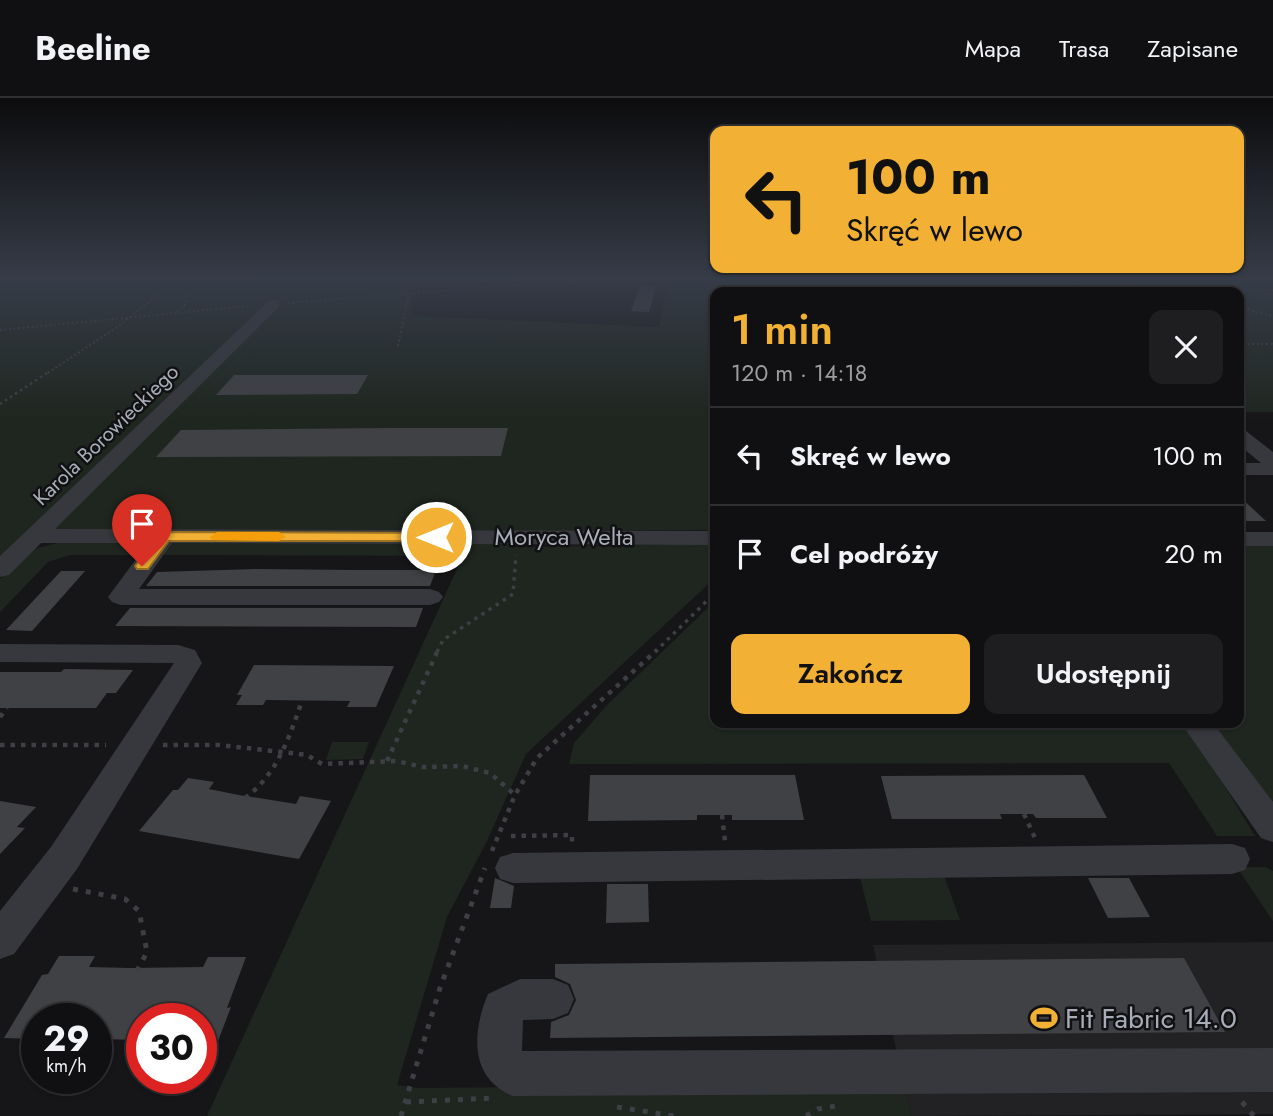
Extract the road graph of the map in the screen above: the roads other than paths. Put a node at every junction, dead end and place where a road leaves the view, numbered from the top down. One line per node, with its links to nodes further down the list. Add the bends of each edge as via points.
1 (253, 325): 6 (street, Karola Borowieckiego)
2 (1244, 439): 3 (street)
3 (1273, 462)
4 (1244, 469): 5 (street)
5 (1273, 469)
6 (34, 536): 7 (street, Moryca Welta); 11 (street, Karola Borowieckiego)
7 (165, 536): 8 (street, Moryca Welta); 12 (street, via 121,597)
8 (710, 538)
9 (1244, 539): 10 (street)
10 (1273, 539)
11 (0, 570)
12 (430, 597)
13 (0, 653): 18 (street, via 168,653 185,656 188,663 64,858)
14 (1200, 728): 15 (street)
15 (1273, 828)
16 (1232, 859): 17 (street)
17 (497, 861)
18 (0, 941)
19 (553, 999): 20 (street, via 520,999 503,1008 498,1057 503,1068 513,1074)
20 (1273, 1070)

